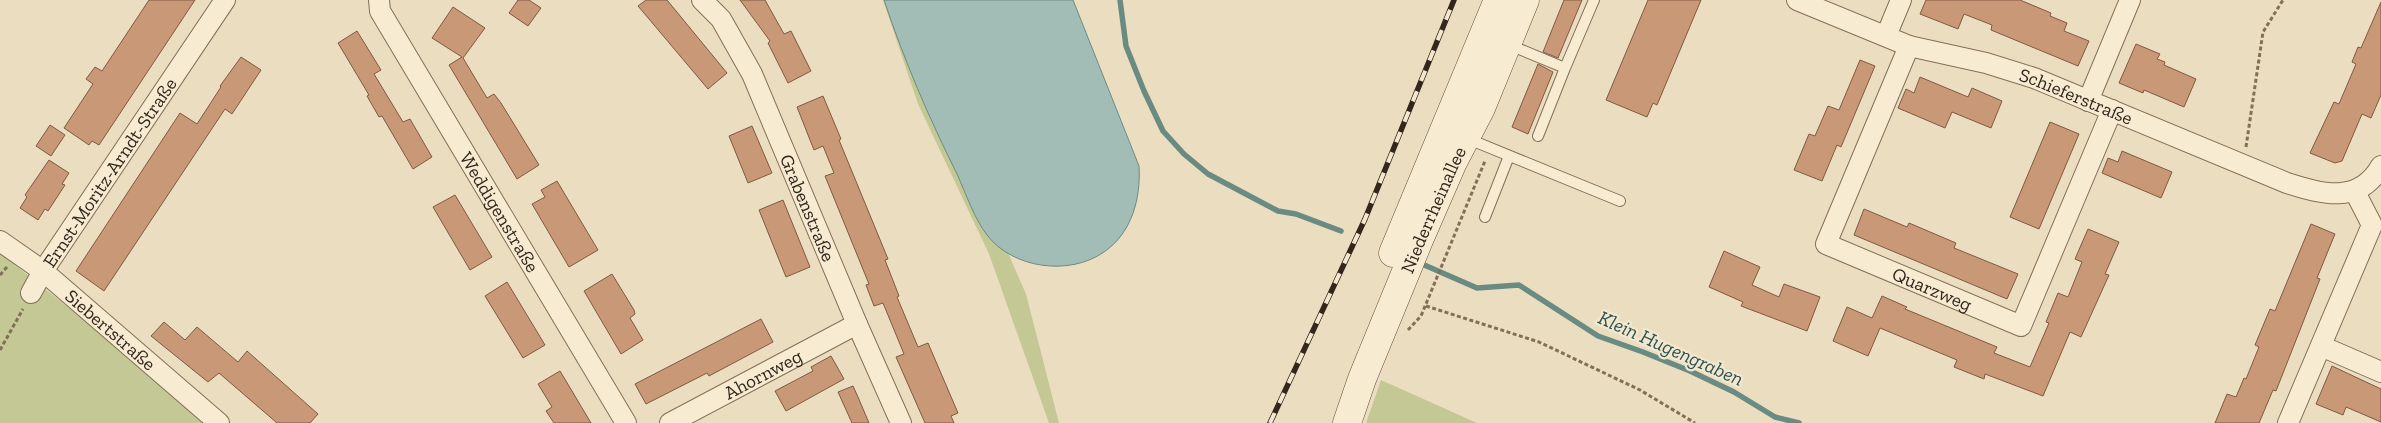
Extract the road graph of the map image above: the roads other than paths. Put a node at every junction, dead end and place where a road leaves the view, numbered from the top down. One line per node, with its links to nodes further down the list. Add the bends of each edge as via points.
1 (225, 0): 24 (street, Ernst-Moritz-Arndt-Straße)
2 (379, 0): 30 (street, Weddigenstraße, via 380,11)
3 (702, 0): 26 (street, Grabenstraße, via 721,19 752,74)
4 (1498, 0): 11 (main road, Niederrheinallee)
5 (1525, 0): 11 (main road, Niederrheinallee)
6 (1594, 0): 13 (lane)
7 (1796, 0): 10 (street, Schieferstraße)
8 (1901, 0): 10 (street)
9 (2130, 0): 14 (street)
10 (1886, 36): 12 (street, Schieferstraße)
11 (1495, 39): 13 (lane); 16 (main road, Niederrheinallee, via 1481,108)
12 (1909, 46): 14 (street, Schieferstraße, via 1986,63); 15 (street, Quarzweg, via 1826,244 2021,326)
13 (1565, 68): 17 (lane)
14 (2088, 100): 15 (street, Schieferstraße)
15 (2112, 110): 20 (street, Schieferstraße, via 2287,184 2324,194)
16 (1455, 133): 18 (lane); 33 (main road, Niederrheinallee, via 1354,352); 34 (main road, Niederrheinallee, via 1419,240)
17 (1538, 136)
18 (1509, 156): 21 (lane); 22 (lane)
19 (2381, 166): 20 (street, via 2376,175)
20 (2355, 192): 27 (street, via 2372,225)
21 (1620, 201)
22 (1486, 217)
23 (0, 241): 24 (street, Siebertstraße)
24 (43, 271): 25 (street, Ernst-Moritz-Arndt-Straße); 29 (street, Siebertstraße)
25 (31, 293)
26 (857, 324): 31 (street, Ahornweg); 32 (street, Grabenstraße)
27 (2320, 346): 28 (street); 35 (street)
28 (2381, 372)
29 (219, 423)
30 (626, 423)
31 (670, 423)
32 (901, 423)
33 (1332, 423)
34 (1347, 423)
35 (2288, 423)

